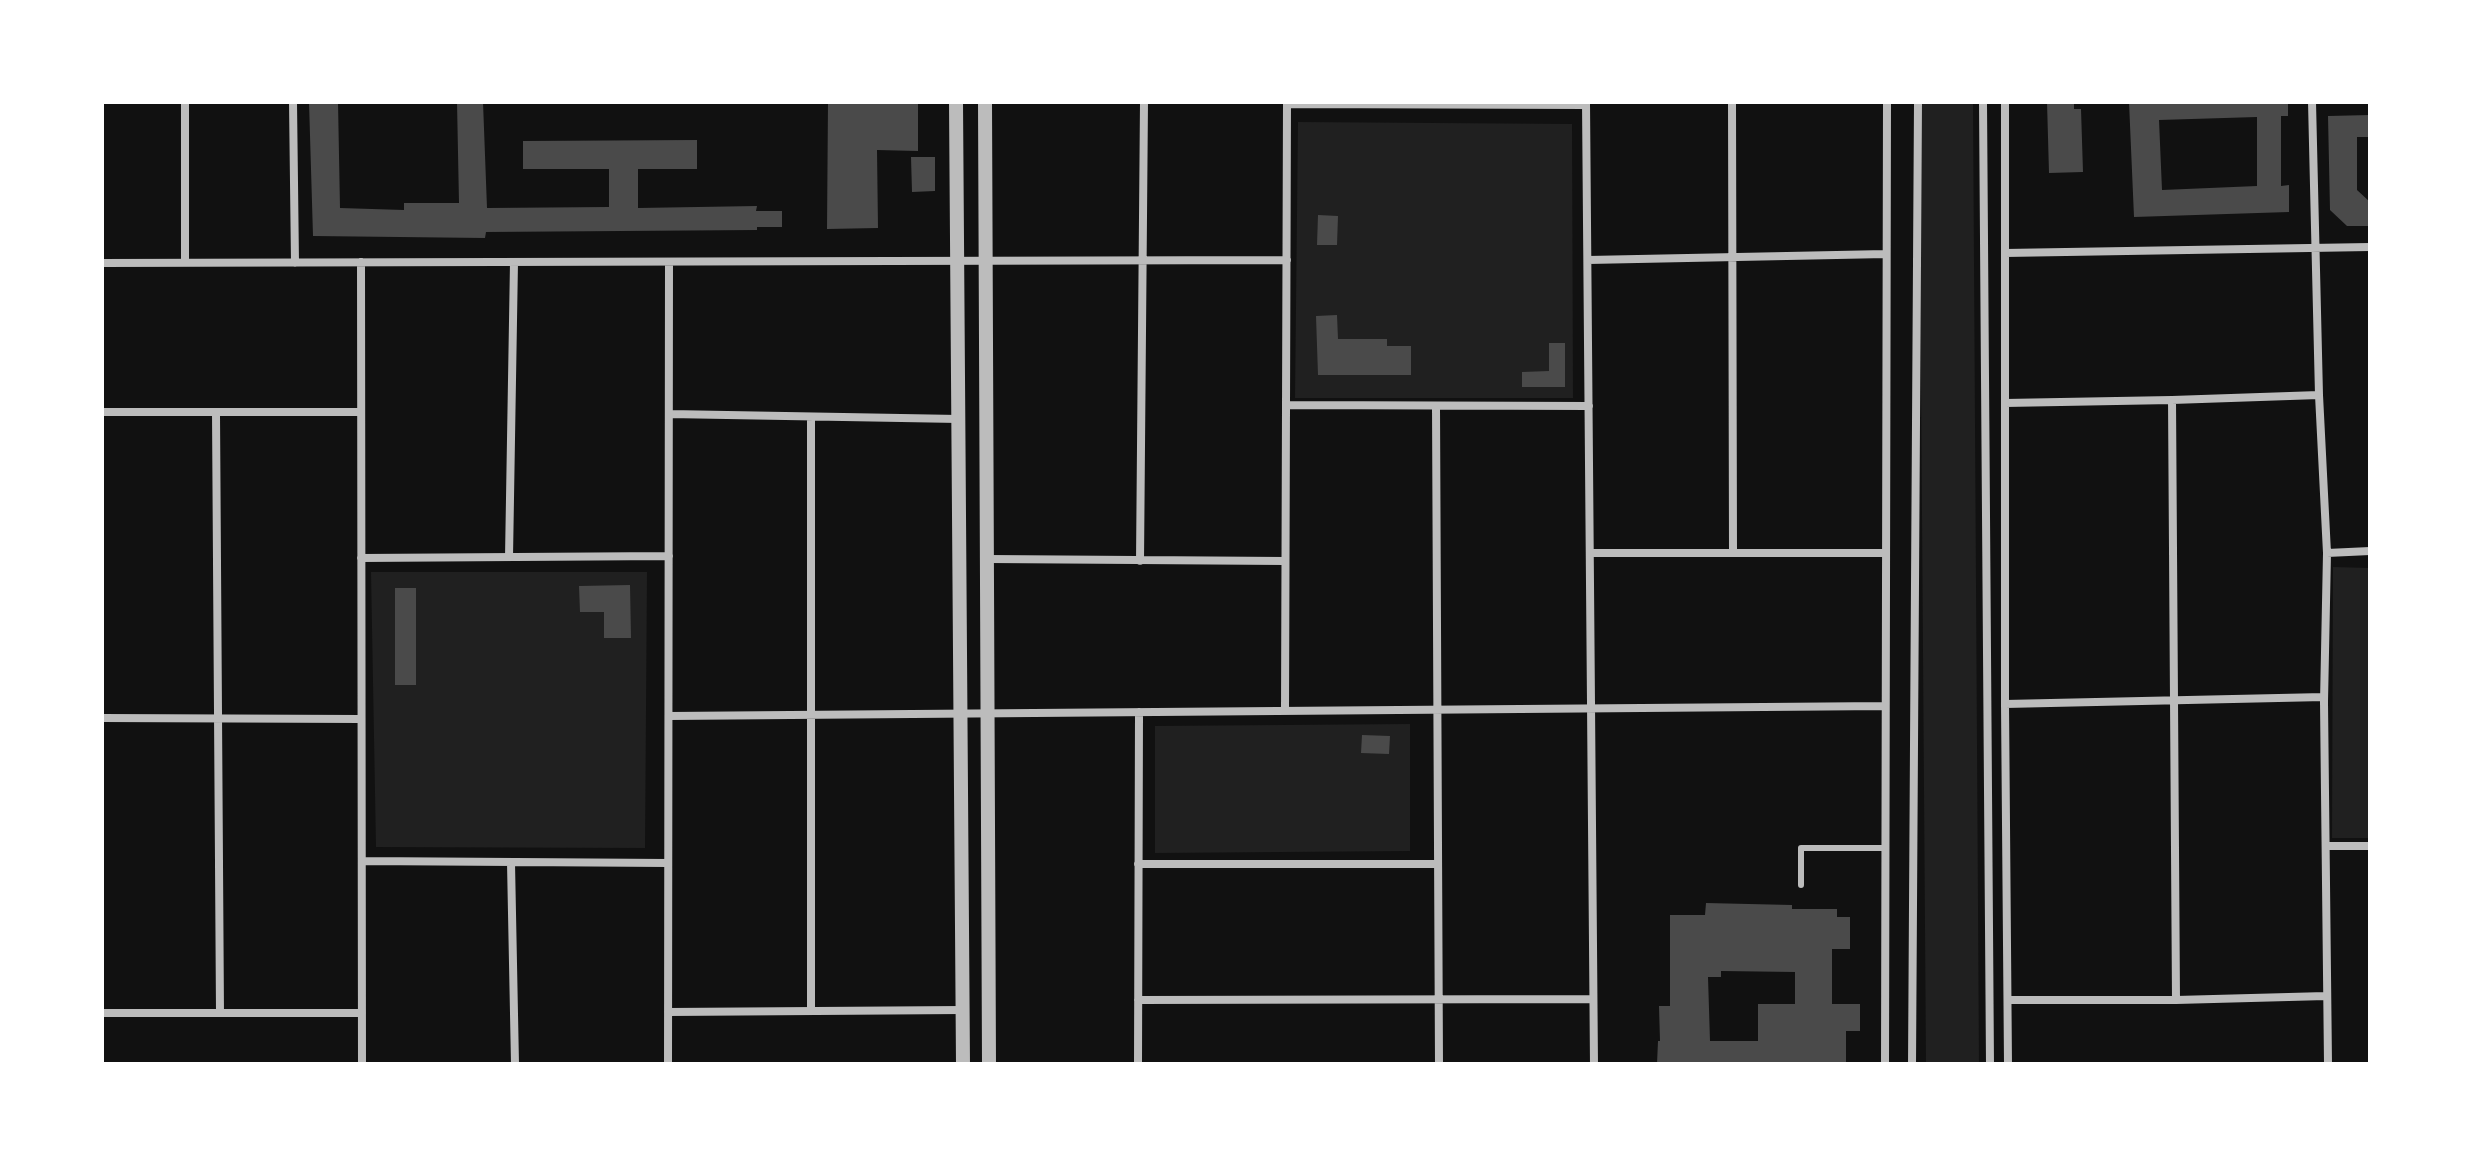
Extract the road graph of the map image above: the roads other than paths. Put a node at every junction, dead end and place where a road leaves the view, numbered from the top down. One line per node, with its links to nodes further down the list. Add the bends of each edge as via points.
1 (185, 102): 29 (street)
2 (293, 102): 30 (street)
3 (956, 102): 22 (street)
4 (985, 102): 23 (street)
5 (1144, 102): 24 (street)
6 (1732, 102): 19 (street)
7 (1887, 102): 18 (street)
8 (1918, 102): 99 (street)
9 (1983, 102): 100 (street)
10 (2005, 102): 17 (street)
11 (2312, 102): 15 (street)
12 (1287, 103): 13 (street); 20 (street)
13 (1434, 103): 14 (street)
14 (1586, 104): 21 (street)
15 (2316, 247): 16 (street); 17 (street); 31 (street)
16 (2370, 247)
17 (2005, 253): 33 (street)
18 (1886, 254): 19 (street); 46 (street)
19 (1732, 257): 21 (street); 45 (street)
20 (1287, 260): 24 (street); 34 (street)
21 (1588, 260): 36 (street)
22 (958, 261): 23 (street); 27 (street); 42 (street)
23 (987, 261): 24 (street); 51 (street)
24 (1143, 261): 52 (street)
25 (361, 262): 26 (street); 30 (street); 38 (street)
26 (514, 262): 27 (street); 49 (street)
27 (669, 262): 40 (street)
28 (102, 263): 29 (street)
29 (185, 263): 30 (street)
30 (295, 263)
31 (2319, 395): 32 (street); 47 (street)
32 (2172, 400): 33 (street); 55 (street)
33 (2005, 403): 56 (street)
34 (1286, 405): 35 (street); 53 (street)
35 (1436, 406): 36 (street); 59 (street)
36 (1589, 406): 44 (street)
37 (102, 412): 39 (street)
38 (361, 412): 39 (street); 50 (street)
39 (216, 413): 67 (street)
40 (669, 414): 41 (street); 48 (street)
41 (811, 417): 42 (street); 64 (street)
42 (959, 419): 63 (street)
43 (2370, 551): 47 (street)
44 (1590, 553): 45 (street); 58 (street)
45 (1733, 553): 46 (street)
46 (1885, 553): 57 (street)
47 (2327, 553): 54 (street)
48 (669, 556): 49 (street); 65 (street)
49 (509, 557): 50 (street)
50 (361, 558): 68 (street)
51 (988, 559): 52 (street); 62 (street)
52 (1140, 561): 53 (street)
53 (1285, 561): 60 (street)
54 (2324, 697): 55 (street); 69 (street)
55 (2174, 700): 56 (street); 82 (street)
56 (2005, 704): 81 (street)
57 (1885, 706): 58 (street); 71 (street)
58 (1591, 708): 59 (street); 79 (street)
59 (1437, 709): 60 (street); 76 (street)
60 (1285, 711): 61 (street)
61 (1139, 712): 62 (street); 75 (street)
62 (989, 713): 63 (street); 94 (street)
63 (959, 714): 64 (street); 84 (street)
64 (810, 715): 65 (street); 85 (street)
65 (669, 716): 74 (street)
66 (102, 718): 67 (street)
67 (218, 718): 68 (street); 88 (street)
68 (361, 719): 72 (street)
69 (2326, 846): 70 (street); 78 (street)
70 (2370, 846)
71 (1885, 848): 77 (lane, via 1801,848); 98 (street)
72 (362, 861): 73 (street); 89 (street)
73 (511, 863): 74 (street); 91 (street)
74 (668, 863): 86 (street)
75 (1138, 864): 76 (street); 80 (street)
76 (1438, 864): 83 (street)
77 (1801, 885)
78 (2326, 996): 82 (street); 102 (street)
79 (1593, 999): 83 (street); 97 (street)
80 (1138, 1000): 83 (street); 95 (street)
81 (2008, 1000): 82 (street); 101 (street)
82 (2176, 1000)
83 (1439, 1001): 96 (street)
84 (963, 1010): 85 (street); 93 (street)
85 (811, 1011): 86 (street)
86 (668, 1012): 92 (street)
87 (102, 1013): 88 (street)
88 (220, 1013): 89 (street)
89 (362, 1013): 90 (street)
90 (362, 1064)
91 (515, 1064)
92 (668, 1064)
93 (963, 1064)
94 (989, 1064)
95 (1138, 1064)
96 (1439, 1064)
97 (1594, 1064)
98 (1885, 1064)
99 (1912, 1064)
100 (1990, 1064)
101 (2008, 1064)
102 (2328, 1064)

